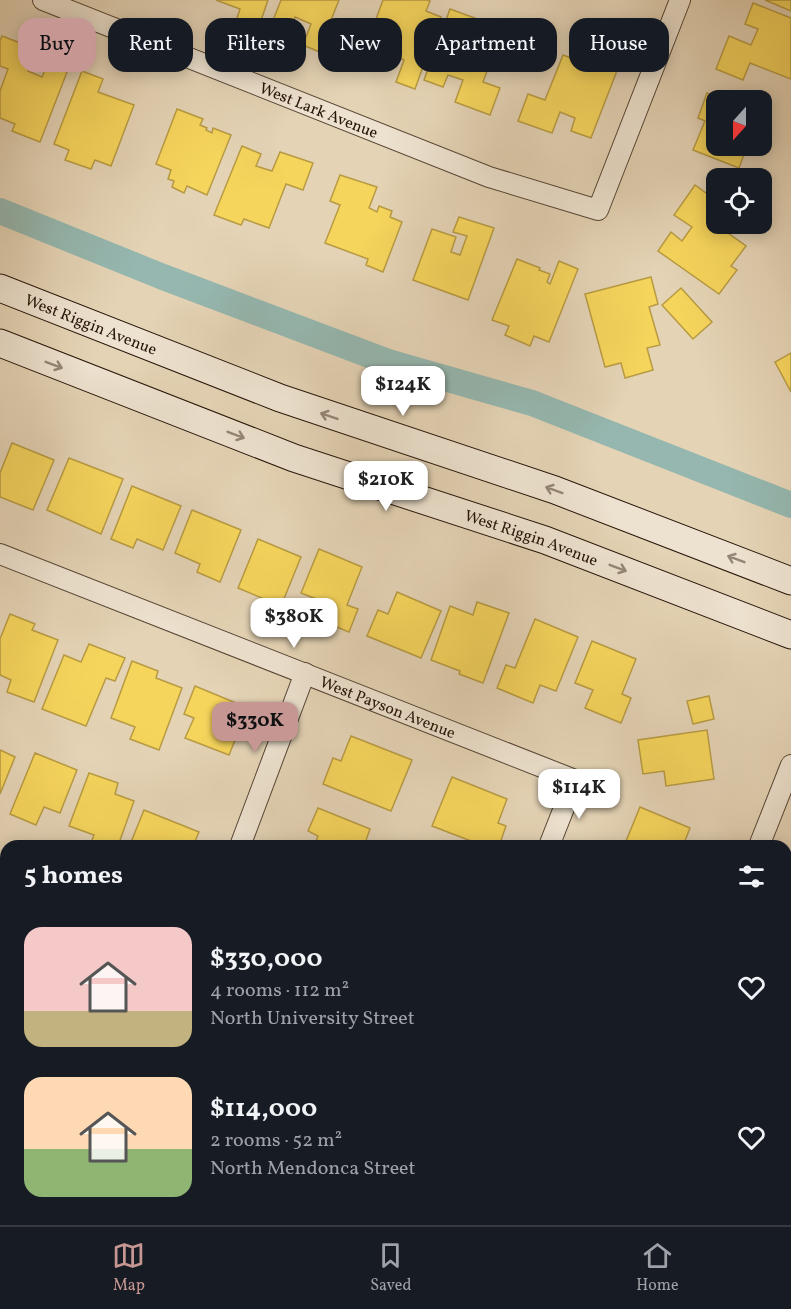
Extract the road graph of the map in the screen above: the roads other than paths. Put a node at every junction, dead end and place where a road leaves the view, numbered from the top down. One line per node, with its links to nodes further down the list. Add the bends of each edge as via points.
1 (43, 0): 2 (street, West Lark Avenue, via 489,177 598,210)
2 (680, 0)
3 (0, 288): 6 (main road, West Riggin Avenue, one-way to 3, via 547,487 290,402)
4 (0, 343): 7 (main road, West Riggin Avenue, one-way to 7, via 294,458 545,540)
5 (0, 554): 8 (street, West Payson Avenue)
6 (791, 581)
7 (791, 635)
8 (305, 673): 10 (street); 11 (street, West Payson Avenue, via 574,780)
9 (791, 765): 12 (street)
10 (242, 840)
11 (551, 840)
12 (761, 840)

